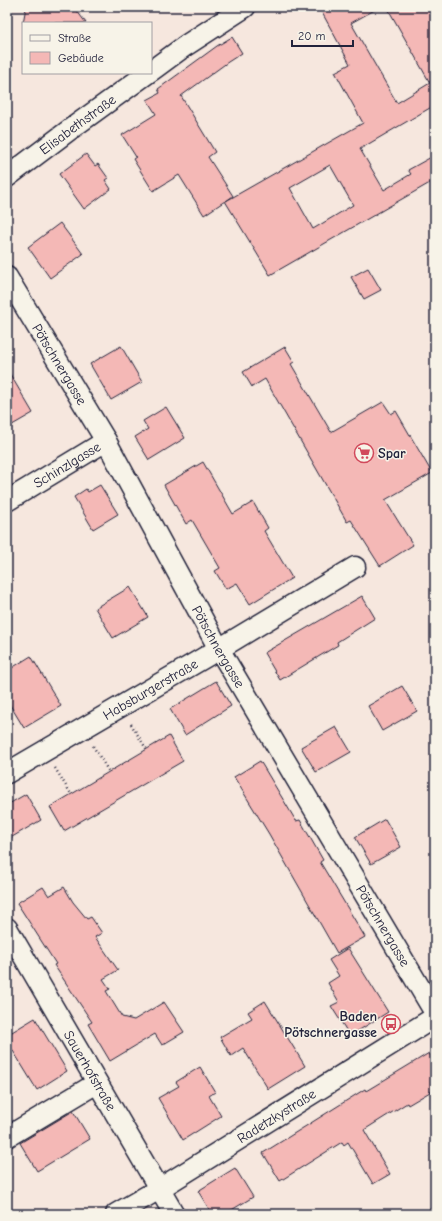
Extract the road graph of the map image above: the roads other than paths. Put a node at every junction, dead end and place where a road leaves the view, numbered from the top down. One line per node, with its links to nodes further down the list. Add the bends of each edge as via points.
1 (245, 7): 2 (street)
2 (152, 70)
3 (147, 74): 4 (street, Elisabethstraße)
4 (7, 177)
5 (7, 277): 6 (street, Pötschnergasse)
6 (106, 441): 7 (street, Schinzlgasse); 9 (street, Pötschnergasse)
7 (7, 500)
8 (355, 567): 9 (street, Habsburgerstraße)
9 (219, 649): 10 (street, Habsburgerstraße); 12 (street, Pötschnergasse)
10 (7, 772)
11 (7, 928): 14 (street, Sauerhofstraße)
12 (435, 1013)
13 (435, 1017): 16 (street, Radetzkystraße)
14 (97, 1083): 15 (street); 16 (street, Sauerhofstraße)
15 (7, 1137)
16 (159, 1189): 17 (street, Radetzkystraße); 18 (street, Sauerhofstraße)
17 (116, 1214)
18 (174, 1214)

